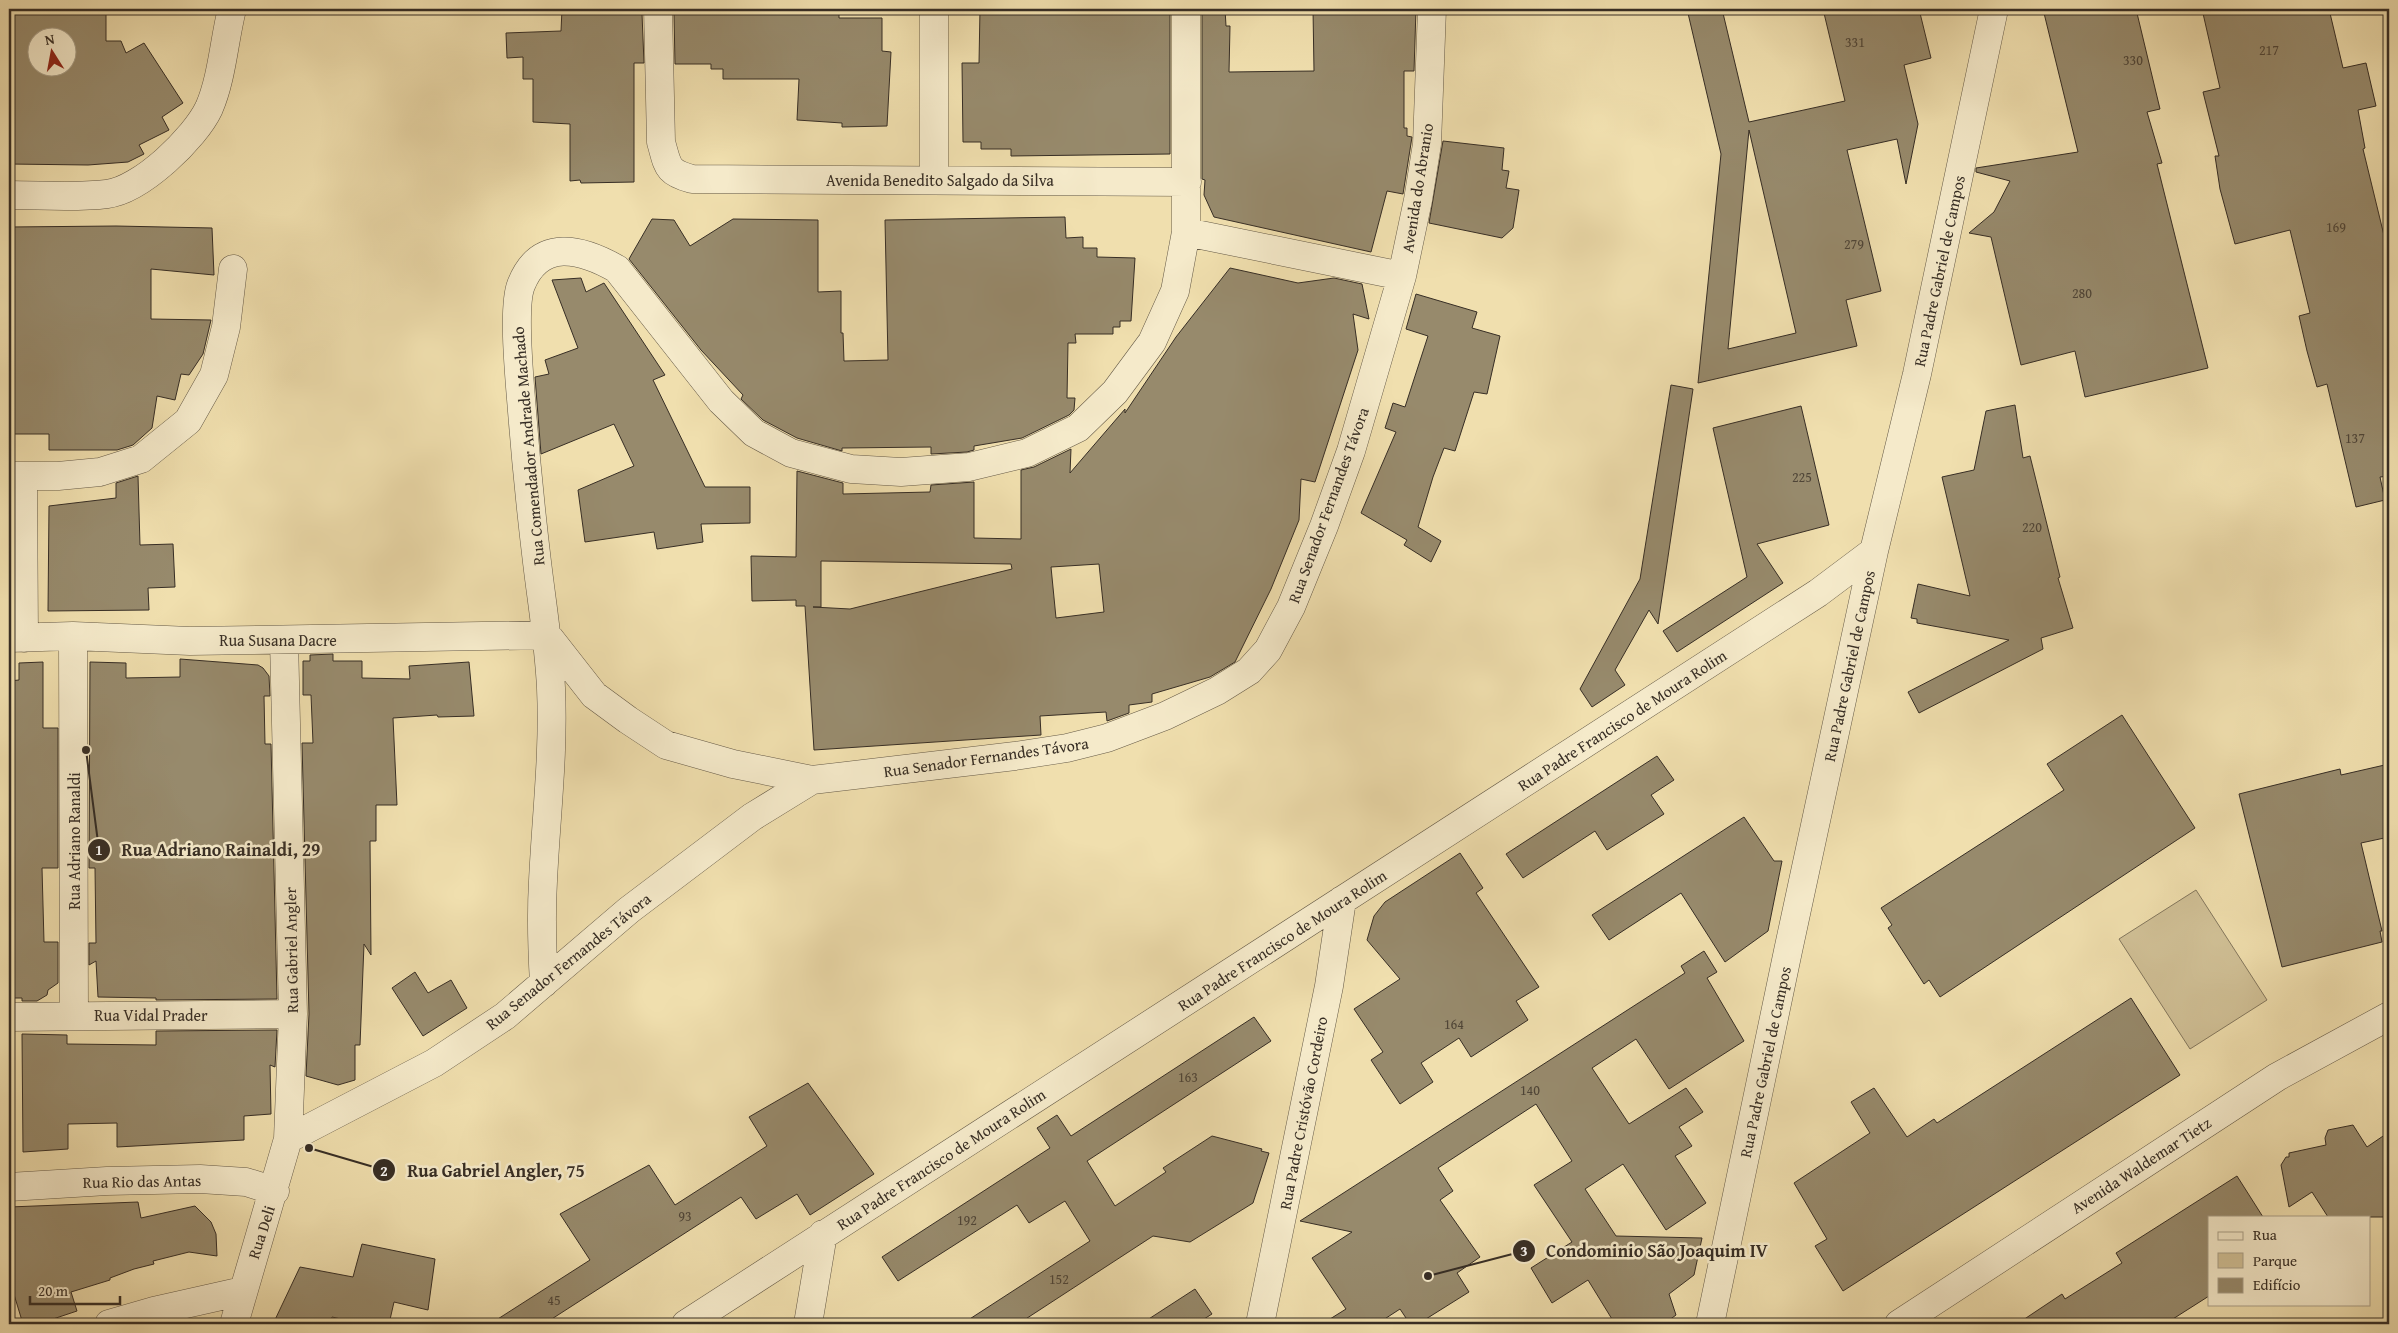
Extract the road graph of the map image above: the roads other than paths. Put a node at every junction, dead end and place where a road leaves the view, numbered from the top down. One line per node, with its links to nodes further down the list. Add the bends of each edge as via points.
1 (232, 9): 9 (street, via 209,108 184,145 166,161 130,185 109,194)
2 (658, 9): 7 (street, Avenida Benedito Salgado da Silva, via 661,142 667,163 676,175 692,179)
3 (934, 9): 7 (street)
4 (1186, 9): 8 (street, Rua Comendador Andrade Machado)
5 (1432, 9): 12 (street, Avenida do Abranio, via 1427,144)
6 (1994, 9): 14 (street, Rua Padre Gabriel de Campos, via 1918,374)
7 (934, 180): 8 (street, Avenida Benedito Salgado da Silva)
8 (1187, 182): 10 (street, Rua Comendador Andrade Machado)
9 (9, 195)
10 (1186, 232): 12 (street); 15 (street, Rua Comendador Andrade Machado, via 1175,291 1152,342 1115,392 1078,428 1027,453 969,467 902,472 851,469 791,453 754,433 721,402 616,269 594,256 573,250 550,253 532,266 521,286 518,314 524,438)
11 (233, 269): 13 (street, via 226,327 214,375 188,422 141,459 100,472)
12 (1402, 276): 19 (street, Rua Senador Fernandes Távora, via 1351,451 1324,526 1292,607 1268,650 1249,671 1217,691 1165,716 1107,738 1067,748)
13 (16, 476): 17 (street)
14 (1874, 551): 20 (street, Rua Padre Francisco de Moura Rolim, via 1818,594); 36 (street, Rua Padre Gabriel de Campos)
15 (547, 635): 18 (street, Rua Susana Dacre); 19 (street, Rua Senador Fernandes Távora, via 594,695 666,744 733,764); 21 (street, Rua Comendador Andrade Machado, via 552,733 543,882)
16 (73, 636): 17 (street, Rua Susana Dacre); 18 (street, Rua Susana Dacre); 23 (street, Rua Adriano Ranaldi)
17 (16, 638)
18 (284, 640): 22 (street, Rua Gabriel Angler)
19 (812, 780): 21 (street, Rua Senador Fernandes Távora, via 752,817 629,910)
20 (1342, 900): 29 (street, Rua Padre Francisco de Moura Rolim); 35 (street, Rua Padre Cristóvão Cordeiro, via 1328,986)
21 (544, 983): 26 (street, Rua Senador Fernandes Távora, via 505,1016 434,1062)
22 (293, 1014): 23 (street, Rua Vidal Prader); 26 (street, Rua Gabriel Angler)
23 (74, 1016): 25 (street, Rua Vidal Prader)
24 (2389, 1016): 37 (street, Avenida Waldemar Tietz, via 2277,1076)
25 (9, 1017)
26 (288, 1139): 28 (street, Rua Deli)
27 (9, 1187): 28 (street, Rua Rio das Antas, via 107,1180 200,1179 246,1182)
28 (274, 1191): 30 (street, Rua Deli)
29 (823, 1234): 33 (street, Rua Padre Francisco de Moura Rolim); 34 (street)
30 (243, 1291): 31 (street); 32 (street, Rua Deli)
31 (109, 1324)
32 (234, 1324)
33 (686, 1324)
34 (808, 1324)
35 (1260, 1324)
36 (1710, 1324)
37 (1899, 1324)

